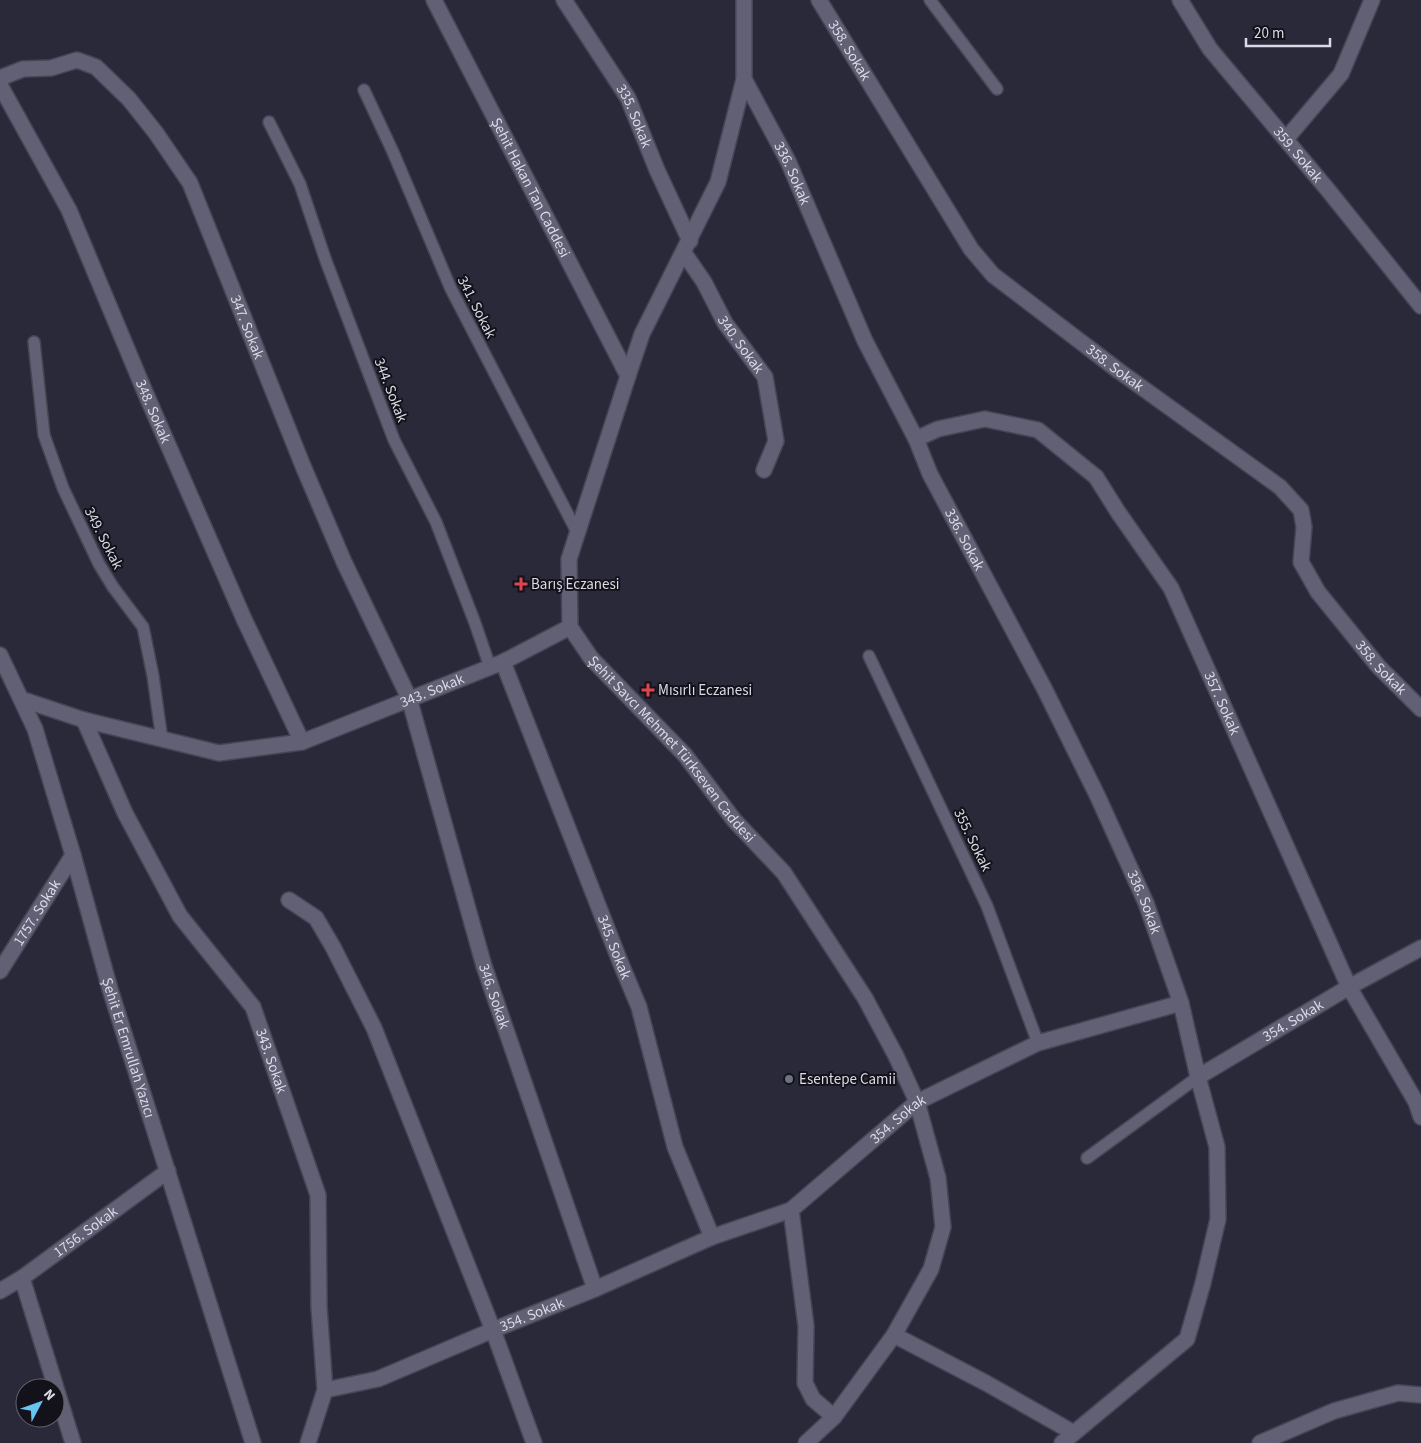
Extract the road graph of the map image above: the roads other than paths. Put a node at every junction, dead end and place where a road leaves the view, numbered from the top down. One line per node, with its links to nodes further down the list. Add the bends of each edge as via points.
1 (434, 0): 18 (street, Şehit Hakan Tan Caddesi)
2 (564, 0): 15 (street, 335. Sokak, via 628,98)
3 (744, 0): 9 (street)
4 (819, 0): 28 (street, 358. Sokak, via 971,249 993,275 1280,487 1301,510 1304,527 1301,562 1318,592 1378,666)
5 (930, 0): 11 (lane)
6 (1180, 0): 14 (street, 359. Sokak, via 1210,49)
7 (1372, 0): 14 (street, via 1340,74)
8 (0, 78): 26 (street, 347. Sokak, via 23,68 52,68 77,60 96,67 129,100 190,183 303,466 344,562)
9 (744, 79): 15 (street, via 718,182); 19 (street, 336. Sokak, via 788,161 865,341)
10 (0, 85): 31 (street, 348. Sokak, via 68,210 244,618)
11 (997, 89)
12 (364, 90): 21 (lane, 341. Sokak, via 450,289)
13 (269, 122): 25 (lane, 344. Sokak, via 300,184 394,440 436,522)
14 (1286, 140): 16 (street, 359. Sokak)
15 (687, 247): 18 (street, via 642,334); 20 (street, 340. Sokak, via 725,324 765,377 776,441)
16 (1421, 306)
17 (34, 342): 30 (lane, 349. Sokak, via 44,435 63,488 99,564 142,628)
18 (628, 376): 21 (street)
19 (916, 438): 36 (street, 357. Sokak, via 938,429 985,419 1038,430 1096,477 1171,588); 37 (street, 336. Sokak, via 930,474 1040,679 1098,797 1146,903)
20 (764, 470)
21 (577, 532): 22 (street, via 569,559)
22 (570, 627): 25 (street, 343. Sokak); 41 (street, Şehit Savcı Mehmet Türkseven Caddesi, via 591,658 685,755 734,820 784,873 865,998)
23 (0, 655): 27 (street, Şehit Er Emrullah Yazıcı)
24 (869, 656): 38 (lane, 355. Sokak, via 987,906)
25 (496, 665): 26 (street, 343. Sokak); 46 (street, 345. Sokak, via 639,1008 674,1146)
26 (409, 698): 31 (street, 343. Sokak); 48 (street, 346. Sokak, via 484,966)
27 (21, 699): 29 (street, 343. Sokak); 32 (street, Şehit Er Emrullah Yazıcı, via 35,729)
28 (1421, 709)
29 (84, 720): 30 (street, 343. Sokak); 52 (street, 343. Sokak, via 125,813 180,916 253,1007 318,1194 319,1307)
30 (162, 740): 31 (street, 343. Sokak, via 219,753)
31 (302, 742)
32 (74, 855): 35 (street, 1757. Sokak); 44 (street, Şehit Er Emrullah Yazıcı, via 110,989)
33 (289, 900): 50 (street, via 316,918 374,1028)
34 (1421, 948): 36 (street, 354. Sokak)
35 (0, 971)
36 (1349, 986): 39 (street, 354. Sokak); 40 (street, 357. Sokak)
37 (1181, 1003): 38 (street, 354. Sokak); 39 (street)
38 (1038, 1043): 41 (street, 354. Sokak)
39 (1198, 1076): 43 (lane); 55 (street, via 1216,1147 1218,1219 1186,1339)
40 (1419, 1101): 42 (street, 357. Sokak)
41 (917, 1102): 45 (street, 354. Sokak); 51 (street, Şehit Savcı Mehmet Türkseven Caddesi, via 938,1178 944,1227 931,1268)
42 (1421, 1118)
43 (1087, 1158)
44 (168, 1171): 47 (street, 1756. Sokak); 57 (street, Şehit Er Emrullah Yazıcı)
45 (791, 1210): 46 (street, 354. Sokak); 54 (street, via 806,1326 805,1383 813,1399)
46 (712, 1237): 48 (street, 354. Sokak)
47 (22, 1278): 49 (street, 1756. Sokak); 56 (street)
48 (595, 1289): 50 (street, 354. Sokak)
49 (0, 1291)
50 (493, 1330): 52 (street, 354. Sokak, via 378,1379); 59 (street)
51 (894, 1335): 54 (street, Şehit Savcı Mehmet Türkseven Caddesi); 55 (street, via 986,1382)
52 (325, 1390): 58 (street, 343. Sokak)
53 (1421, 1395): 61 (street, via 1398,1394 1334,1411)
54 (834, 1418): 60 (street, Şehit Savcı Mehmet Türkseven Caddesi)
55 (1068, 1438)
56 (73, 1443)
57 (253, 1443)
58 (308, 1443)
59 (534, 1443)
60 (806, 1443)
61 (1260, 1443)

